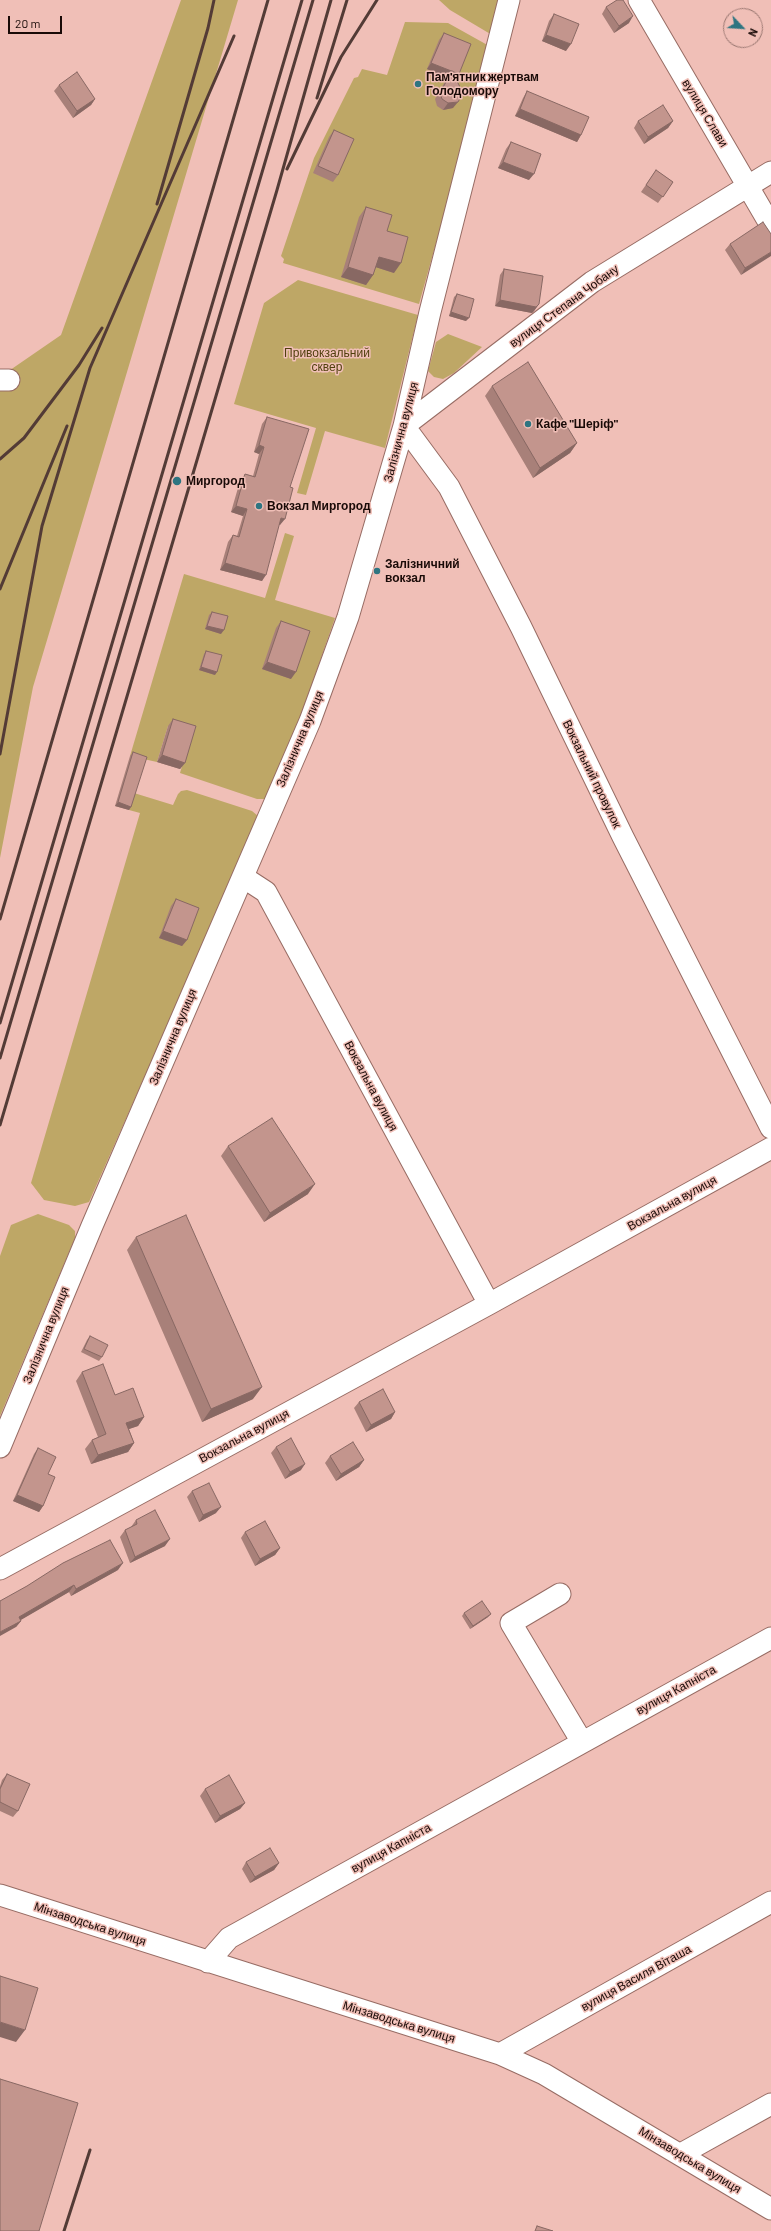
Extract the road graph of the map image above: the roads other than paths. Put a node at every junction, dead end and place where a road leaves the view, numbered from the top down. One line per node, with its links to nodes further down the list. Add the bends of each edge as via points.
1 (509, 0): 6 (street, Залізнична вулиця, via 430,312)
2 (638, 0): 4 (street, вулиця Слави)
3 (771, 172): 4 (street, вулиця Степана Чобану)
4 (749, 186): 5 (street, вулиця Слави); 6 (street, вулиця Степана Чобану, via 592,282)
5 (771, 226)
6 (404, 426): 7 (street, Залізнична вулиця, via 348,617 310,721); 8 (street, Вокзальний провулок, via 452,494)
7 (243, 877): 10 (street, Вокзальна вулиця, via 266,892); 11 (street, Залізнична вулиця, via 94,1219)
8 (771, 1128)
9 (771, 1148): 10 (street, Вокзальна вулиця)
10 (489, 1304): 12 (street, Вокзальна вулиця)
11 (0, 1447)
12 (0, 1569)
13 (560, 1594): 15 (street, via 511,1623)
14 (771, 1638): 15 (street, вулиця Капніста)
15 (582, 1742): 18 (street, вулиця Капніста, via 229,1938)
16 (0, 1895): 18 (street, Мінзаводська вулиця)
17 (771, 1902): 19 (street, вулиця Василя Віташа)
18 (208, 1962): 19 (street, Мінзаводська вулиця)
19 (500, 2054): 21 (street, Мінзаводська вулиця, via 544,2074)
20 (771, 2104): 21 (street)
21 (681, 2154): 22 (street, Мінзаводська вулиця)
22 (771, 2209)

